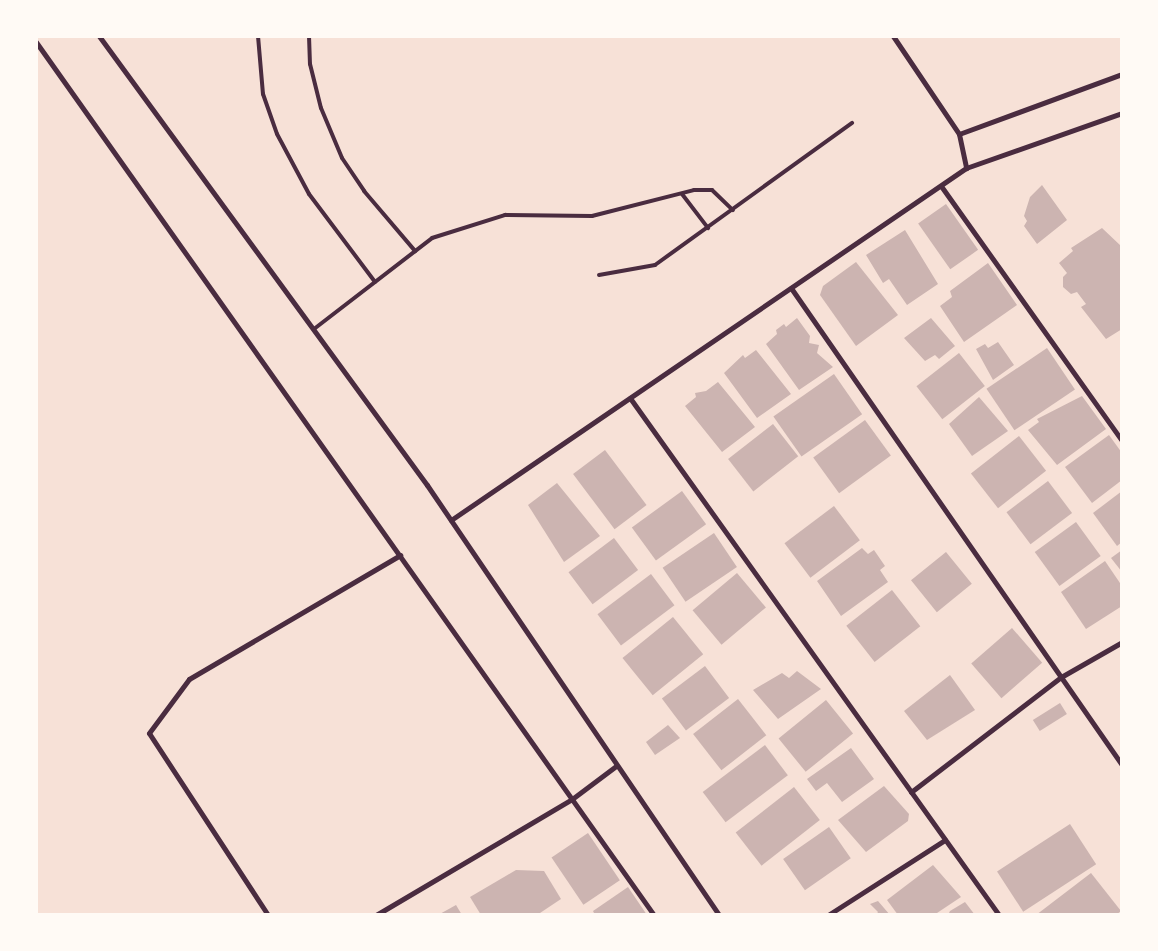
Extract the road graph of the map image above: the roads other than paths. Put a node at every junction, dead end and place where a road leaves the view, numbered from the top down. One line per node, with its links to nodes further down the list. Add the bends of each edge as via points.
1 (99, 36): 19 (street)
2 (258, 36): 17 (lane, via 263,94 277,134 309,194)
3 (308, 36): 15 (lane, via 310,64 320,108 342,158 364,191)
4 (893, 36): 9 (street)
5 (36, 42): 23 (street)
6 (1122, 74): 9 (street)
7 (1122, 113): 10 (street)
8 (852, 123): 13 (lane)
9 (959, 134): 10 (street)
10 (966, 168): 11 (street)
11 (941, 186): 18 (street); 21 (street)
12 (682, 194): 13 (lane, via 712,190); 14 (lane); 15 (lane, via 592,216 505,215 432,238)
13 (733, 210): 14 (lane)
14 (708, 228): 16 (lane, via 656,265)
15 (416, 251): 17 (lane)
16 (599, 275)
17 (375, 282): 19 (lane)
18 (792, 288): 20 (street); 25 (street)
19 (314, 329): 22 (street)
20 (630, 398): 22 (street); 28 (street)
21 (1122, 440)
22 (451, 520): 27 (street)
23 (400, 555): 29 (street); 31 (street, via 189,679 149,733)
24 (1122, 642): 25 (street)
25 (1061, 677): 26 (street); 28 (street)
26 (1122, 765)
27 (616, 766): 29 (street); 34 (street)
28 (911, 792): 30 (street)
29 (572, 799): 32 (street); 33 (street)
30 (945, 840): 35 (street); 36 (street)
31 (268, 915)
32 (376, 915)
33 (654, 915)
34 (719, 915)
35 (828, 915)
36 (998, 915)

